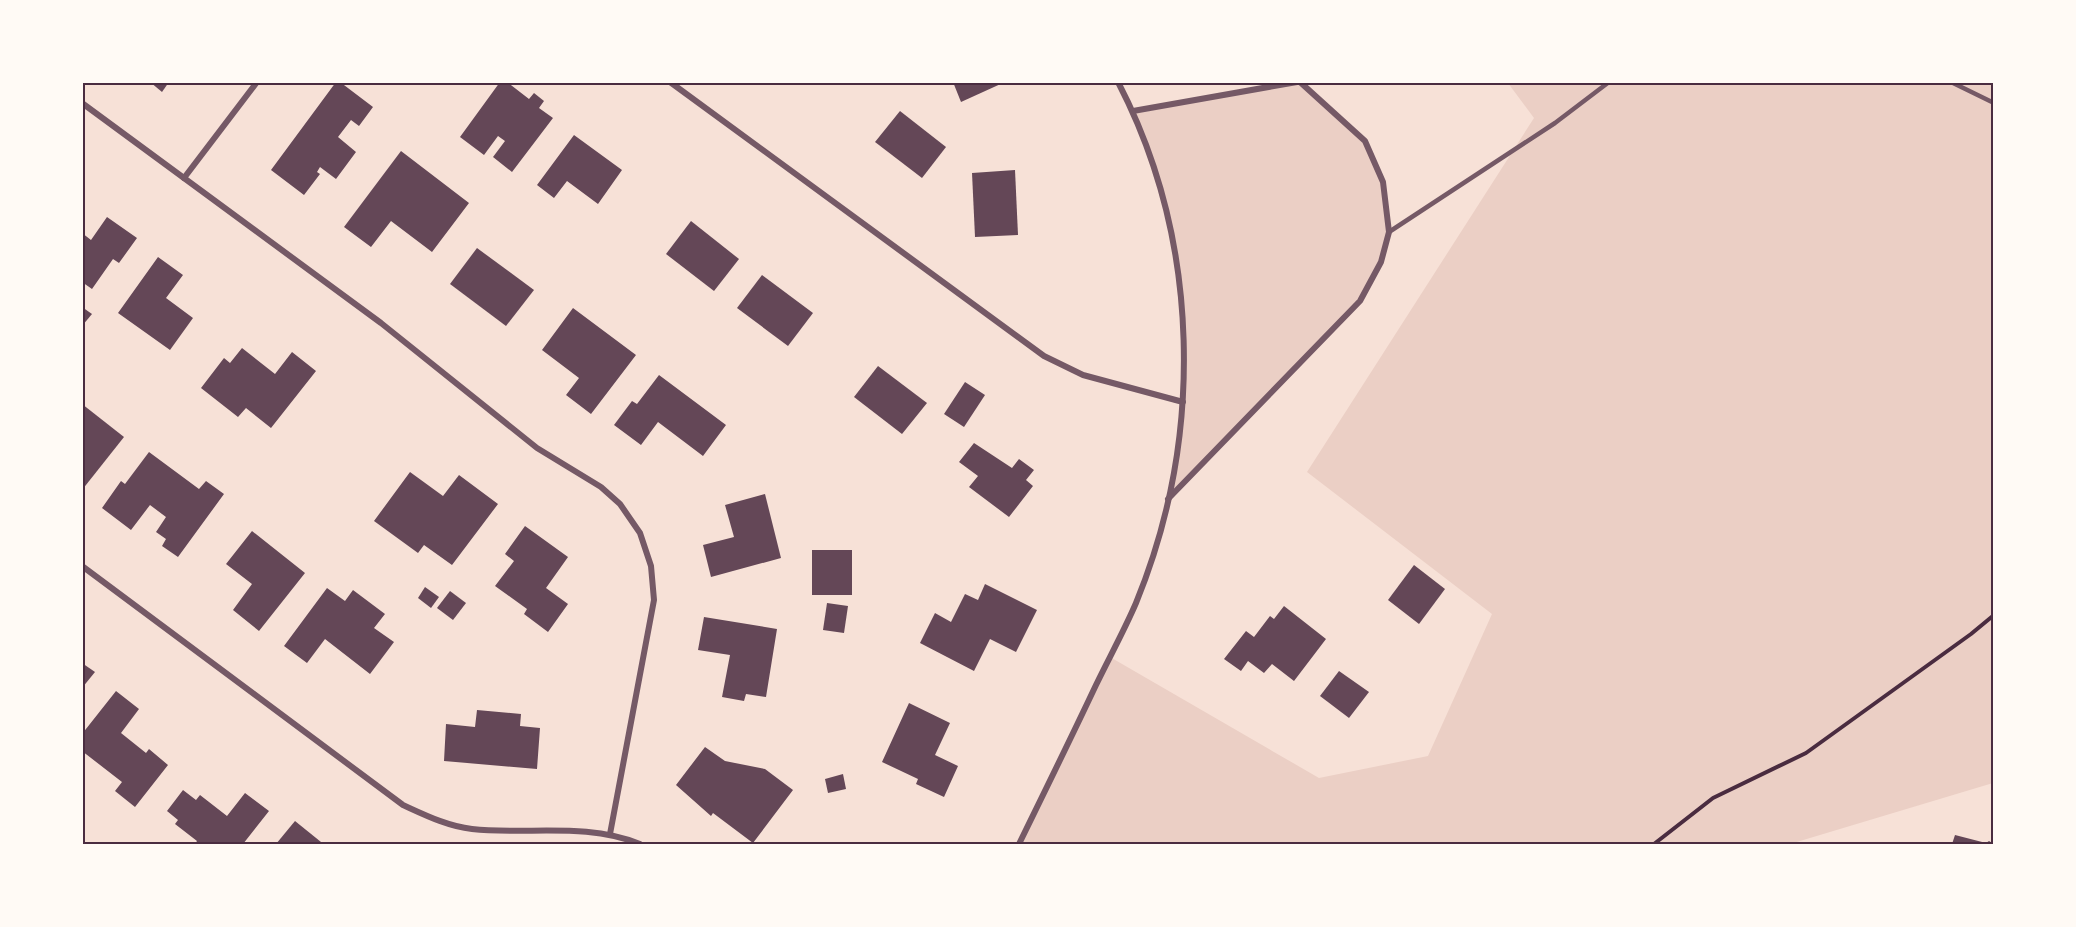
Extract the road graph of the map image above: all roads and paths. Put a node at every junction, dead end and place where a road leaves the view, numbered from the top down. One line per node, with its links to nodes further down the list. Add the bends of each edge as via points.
1 (257, 82): 10 (street)
2 (670, 82): 12 (street, via 1044,356 1083,375)
3 (1118, 82): 9 (street)
4 (1298, 82): 9 (street); 11 (street, via 1365,141 1383,182)
5 (1608, 82): 11 (lane, via 1555,123)
6 (1951, 82): 8 (lane)
7 (82, 103): 10 (street)
8 (1994, 103)
9 (1133, 111): 12 (street, via 1152,158 1172,232 1183,331)
10 (184, 178): 16 (street, via 381,323 537,448 602,487 620,504 640,533 651,566 654,600)
11 (1389, 232): 13 (street, via 1381,262 1360,301)
12 (1183, 402): 13 (street)
13 (1168, 500): 18 (street, via 1136,603)
14 (82, 566): 16 (street, via 403,805 436,821 472,829 570,829)
15 (1994, 615): 19 (path, via 1806,753 1713,798)
16 (610, 834): 17 (street)
17 (640, 844)
18 (1019, 844)
19 (1654, 844)

